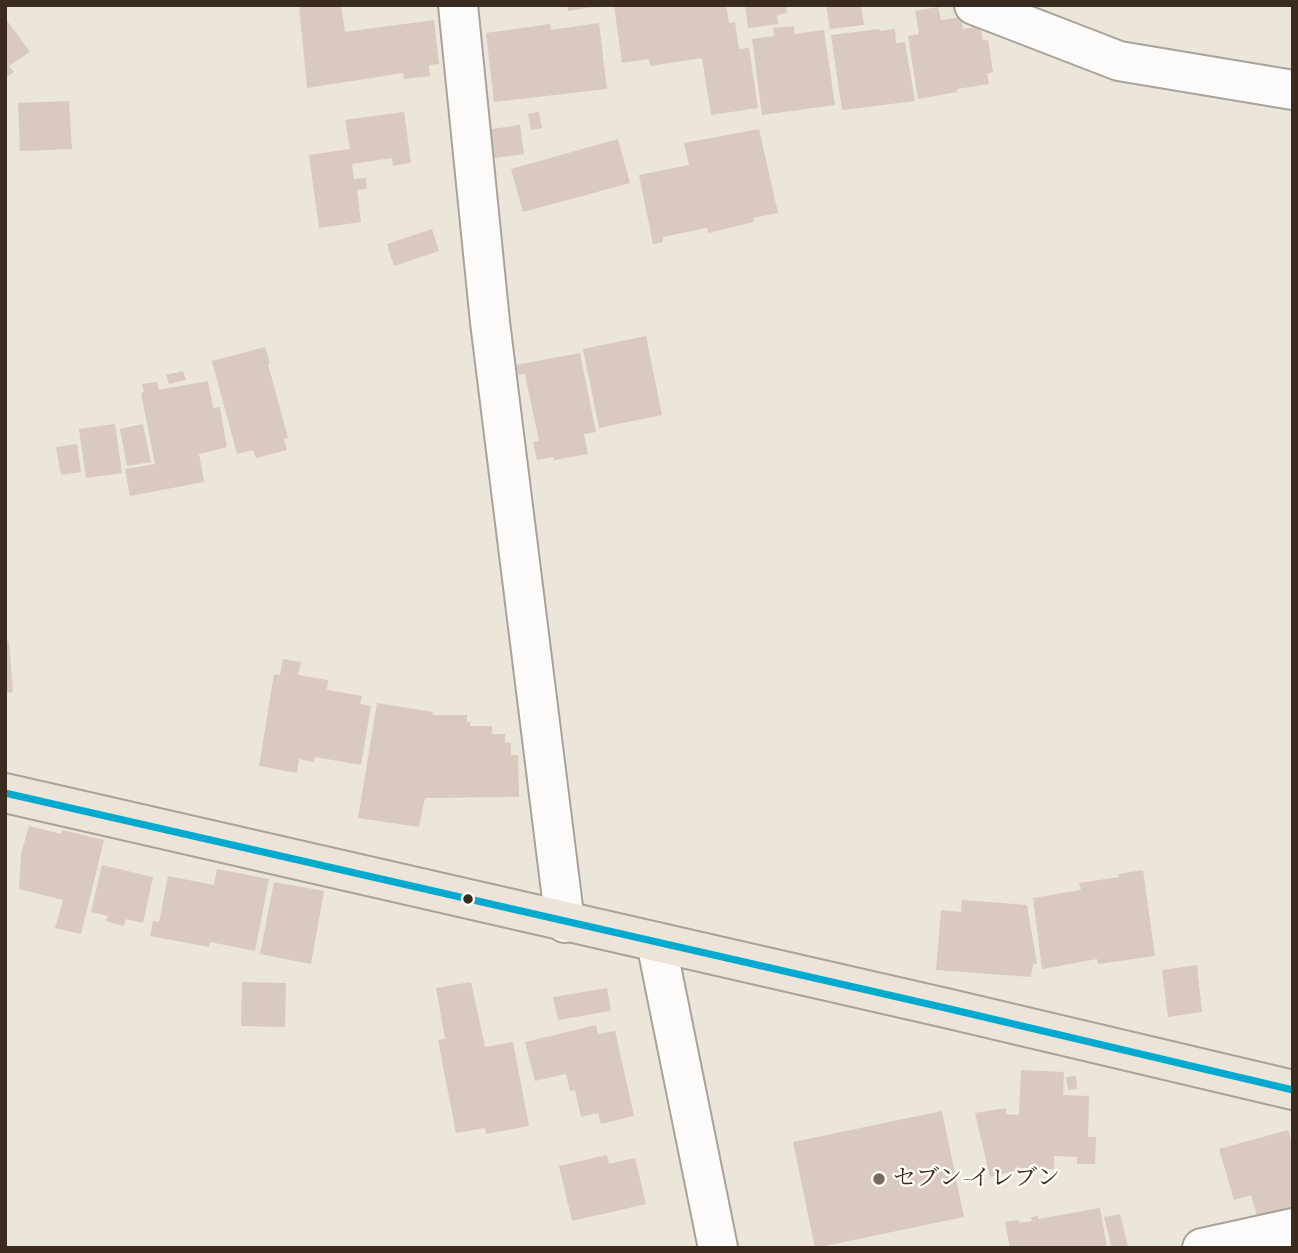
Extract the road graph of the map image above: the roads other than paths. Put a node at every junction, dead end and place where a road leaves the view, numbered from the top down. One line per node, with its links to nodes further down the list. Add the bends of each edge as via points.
1 (457, 5): 5 (street, via 491,335)
2 (974, 5): 3 (street, via 1119,61)
3 (1293, 90)
4 (5, 793): 5 (highway)
5 (565, 923): 6 (highway)
6 (656, 942): 7 (highway); 9 (street)
7 (1293, 1090)
8 (1293, 1228): 10 (street)
9 (718, 1248)
10 (1202, 1248)

